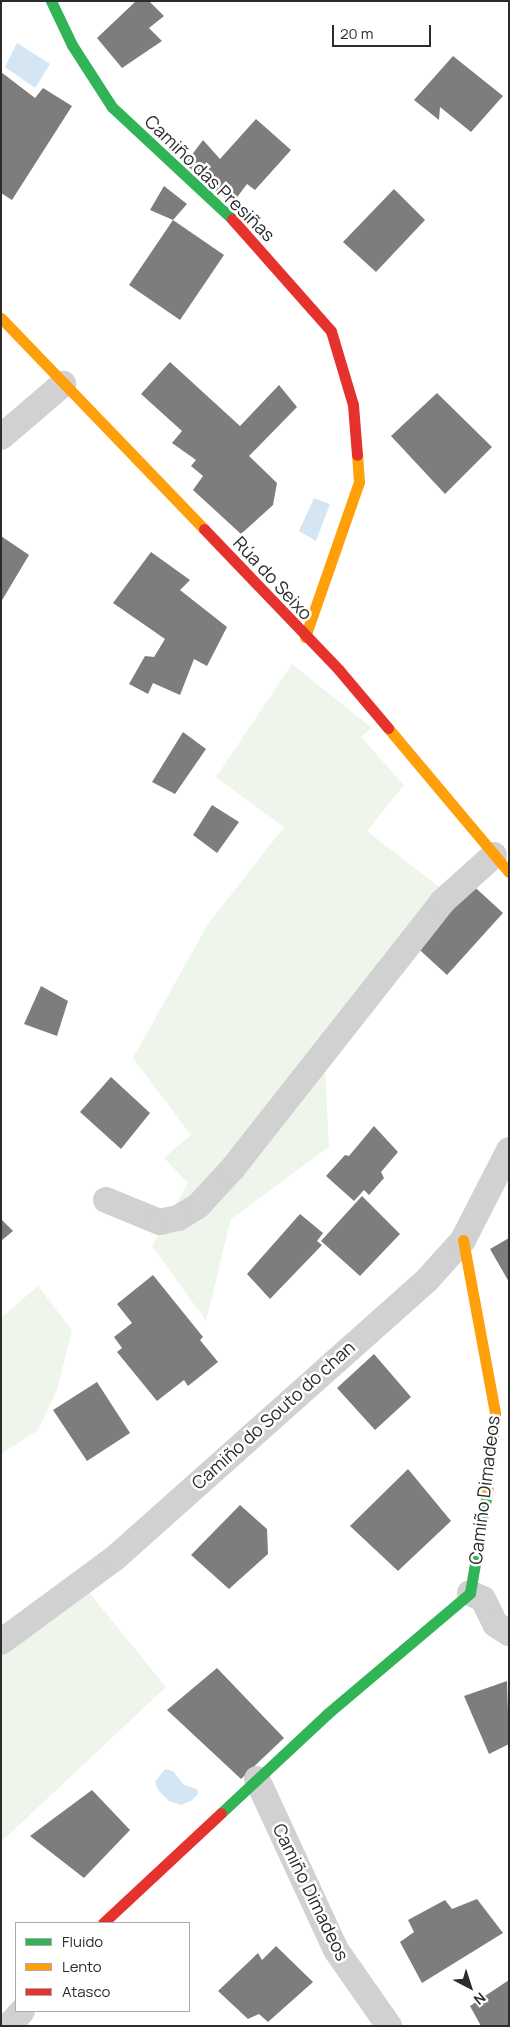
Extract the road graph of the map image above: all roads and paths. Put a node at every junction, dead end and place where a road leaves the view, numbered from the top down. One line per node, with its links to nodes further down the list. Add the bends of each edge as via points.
1 (51, 1): 5 (street, Camiño das Presiñas, via 72,45 112,107 238,225 331,331 352,405 359,482)
2 (1, 318): 3 (street, Rúa do Seixo)
3 (63, 384): 4 (street); 5 (street, Rúa do Seixo)
4 (3, 431)
5 (305, 638): 6 (street, Rúa do Seixo, via 339,670)
6 (502, 864): 8 (street, via 436,908 233,1168 198,1206 178,1218 160,1222)
7 (508, 1154): 9 (street, Camiño do Souto do chan)
8 (106, 1200)
9 (463, 1240): 10 (street, Camiño Dimadeos, via 495,1413 486,1507); 12 (street, Camiño do Souto do chan, via 427,1280 343,1351 115,1558)
10 (470, 1593): 11 (street, via 483,1599 495,1624); 13 (street, via 327,1714)
11 (509, 1632)
12 (1, 1642)
13 (257, 1779): 14 (street); 17 (street, Camiño Dimadeos, via 336,1950)
14 (105, 1922)
15 (21, 2012): 16 (street)
16 (9, 2026)
17 (389, 2026)

